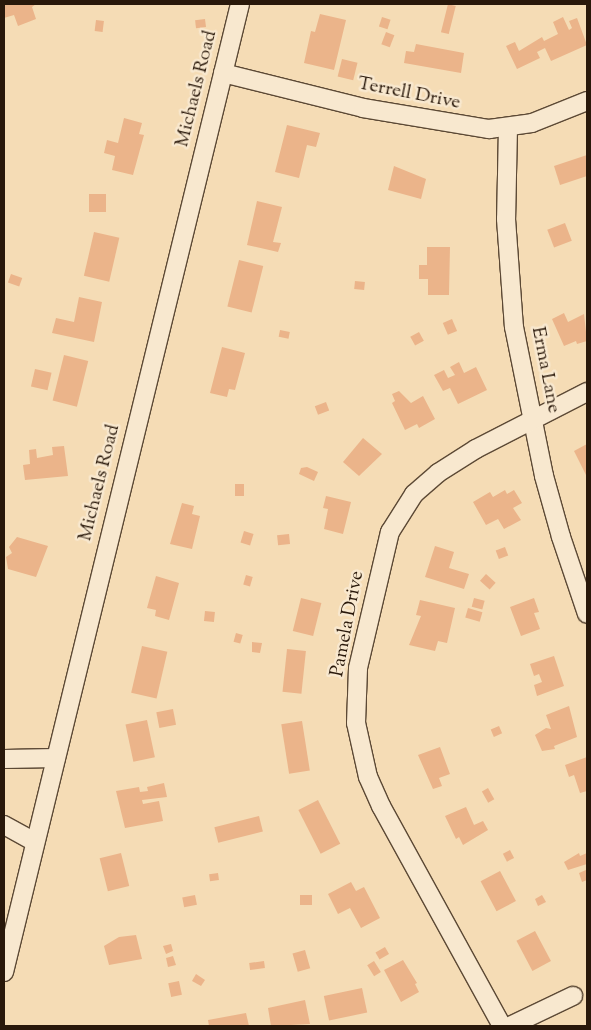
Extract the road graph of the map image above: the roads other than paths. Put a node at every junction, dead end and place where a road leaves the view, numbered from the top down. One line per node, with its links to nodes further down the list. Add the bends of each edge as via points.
1 (240, 4): 2 (street, Michaels Road)
2 (223, 73): 4 (street, Terrell Drive, via 421,120 489,129); 8 (street, Michaels Road)
3 (587, 102): 4 (street, Terrell Drive, via 532,123)
4 (508, 127): 6 (street, Erma Lane, via 506,218 509,286)
5 (587, 392): 6 (street, Pamela Drive)
6 (533, 419): 7 (street, Erma Lane, via 560,537); 14 (street, Pamela Drive, via 438,473 414,494 401,512 390,532 358,668 356,724 368,777)
7 (587, 614)
8 (56, 758): 9 (street); 11 (street, Michaels Road)
9 (4, 759)
10 (4, 825): 11 (street)
11 (35, 842): 12 (street, Michaels Road)
12 (4, 972)
13 (573, 996): 15 (street)
14 (502, 1026)
15 (510, 1026)

